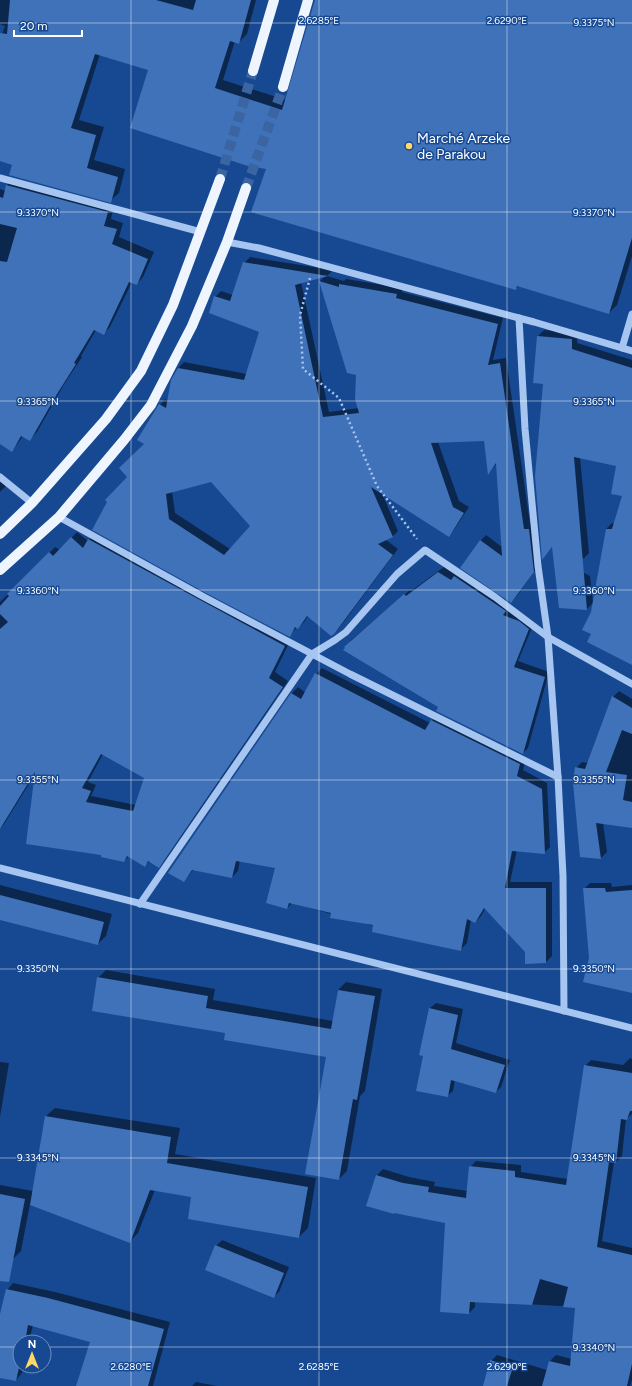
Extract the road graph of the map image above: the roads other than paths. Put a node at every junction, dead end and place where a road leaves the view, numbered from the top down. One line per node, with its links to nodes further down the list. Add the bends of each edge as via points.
1 (274, 0): 3 (main road)
2 (308, 0): 4 (main road)
3 (253, 71)
4 (283, 87)
5 (0, 178): 8 (street)
6 (220, 179): 8 (main road)
7 (246, 188): 9 (main road)
8 (201, 232): 15 (main road, via 173,305 141,371 106,419)
9 (227, 242): 11 (street, via 259,248); 16 (main road, via 192,326 151,405)
10 (632, 314): 12 (street)
11 (519, 318): 12 (street); 19 (street, via 525,429 538,566)
12 (622, 348): 13 (street)
13 (632, 351)
14 (0, 477): 15 (street)
15 (32, 503): 17 (main road)
16 (59, 517): 18 (main road); 20 (street)
17 (0, 534)
18 (0, 570)
19 (548, 637): 20 (street, via 426,550 397,574 346,632); 21 (street); 22 (street)
20 (312, 654): 22 (street); 24 (street)
21 (632, 684)
22 (558, 777): 25 (street, via 563,876)
23 (0, 868): 24 (street)
24 (140, 904): 25 (street)
25 (564, 1011): 26 (street)
26 (632, 1028)

